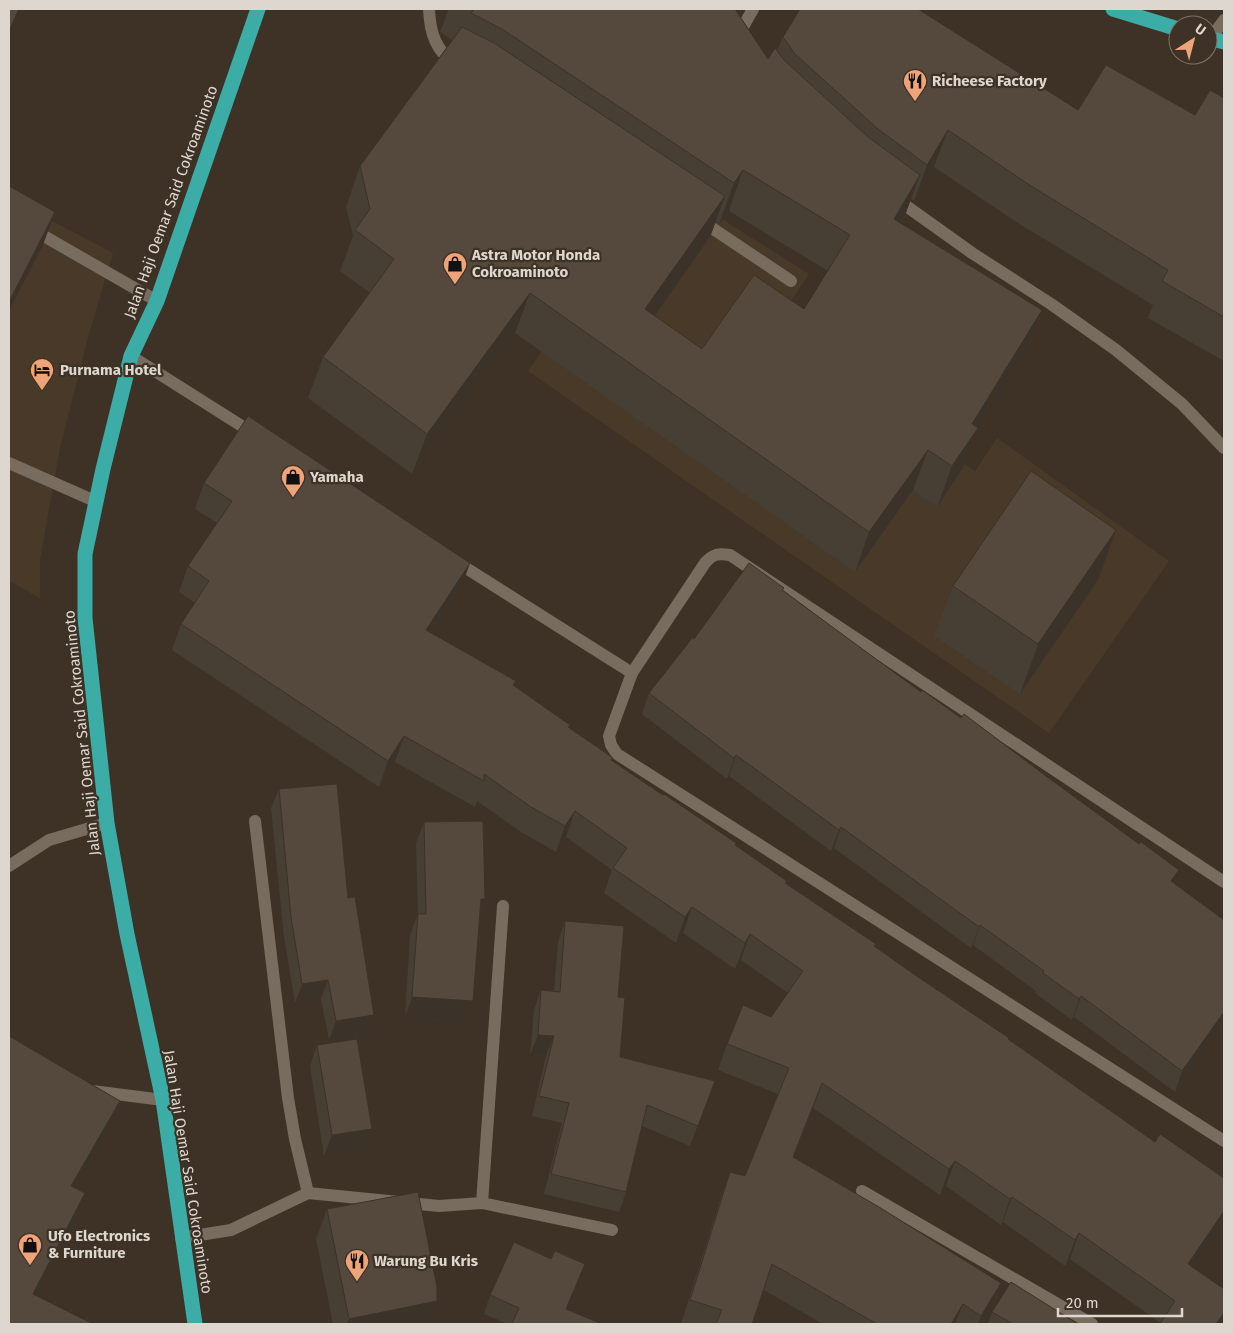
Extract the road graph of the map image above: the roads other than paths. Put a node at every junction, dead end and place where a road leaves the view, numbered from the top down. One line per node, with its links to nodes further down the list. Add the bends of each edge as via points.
1 (258, 9): 14 (highway, Jalan Haji Oemar Said Cokroaminoto)
2 (429, 9): 9 (street, via 431,30 441,53)
3 (753, 9): 8 (street, via 735,32)
4 (1112, 9): 6 (highway)
5 (1224, 20): 7 (street)
6 (1168, 25)
7 (1218, 31)
8 (746, 49)
9 (469, 70)
10 (883, 189): 17 (street, via 1116,350 1182,404)
11 (691, 214): 13 (street)
12 (9, 216): 14 (street)
13 (791, 281)
14 (157, 301): 15 (highway, Jalan Haji Oemar Said Cokroaminoto)
15 (131, 356): 16 (street); 19 (highway, Jalan Haji Oemar Said Cokroaminoto)
16 (265, 441)
17 (1224, 448)
18 (9, 463): 19 (street)
19 (97, 502): 23 (highway, Jalan Haji Oemar Said Cokroaminoto, via 85,554 85,618)
20 (449, 557): 21 (street)
21 (632, 673): 25 (street, via 705,563 719,553 730,555); 29 (street, via 610,736 617,754)
22 (255, 821): 31 (street, via 288,1098)
23 (107, 823): 24 (street, via 49,840); 28 (highway, Jalan Haji Oemar Said Cokroaminoto, via 126,934)
24 (9, 866)
25 (1224, 882)
26 (503, 906): 32 (street)
27 (81, 1089): 28 (street)
28 (163, 1100): 34 (highway, Jalan Haji Oemar Said Cokroaminoto)
29 (1224, 1141)
30 (862, 1191): 36 (street)
31 (308, 1193): 32 (street, via 439,1206); 34 (street, via 231,1230)
32 (482, 1204): 33 (street)
33 (612, 1230)
34 (181, 1238): 35 (highway, Jalan Haji Oemar Said Cokroaminoto)
35 (195, 1324)
36 (1092, 1324)

